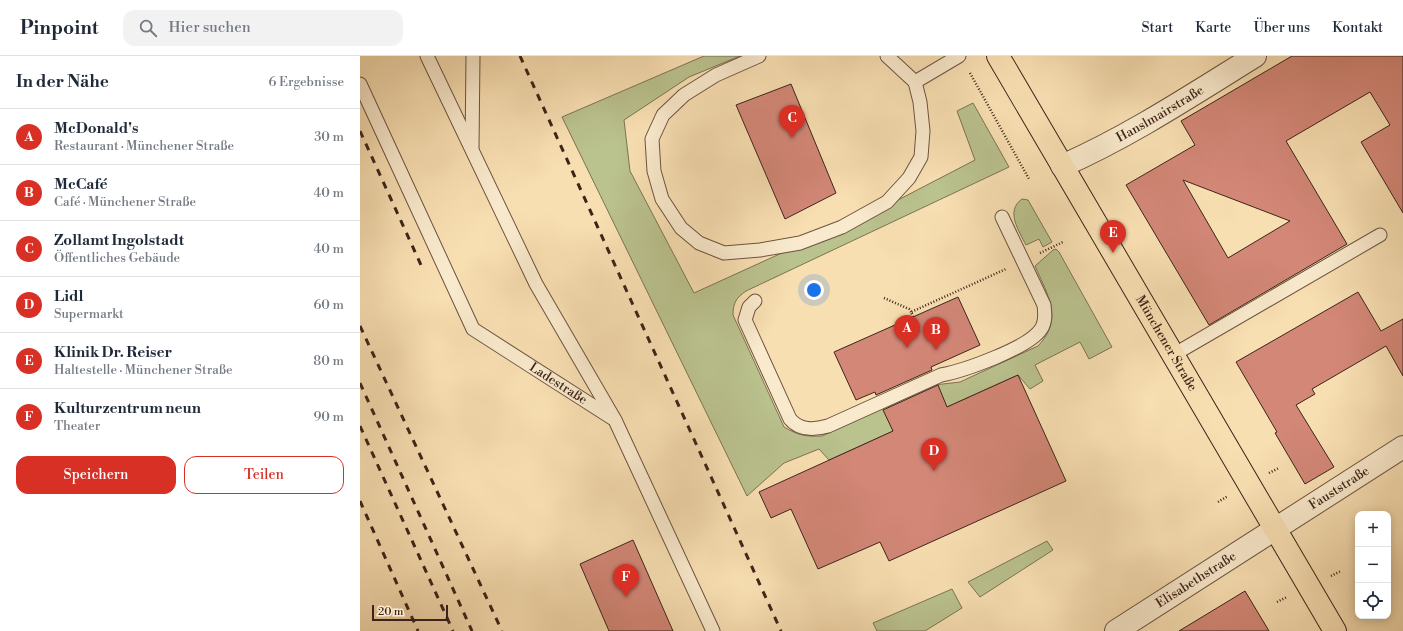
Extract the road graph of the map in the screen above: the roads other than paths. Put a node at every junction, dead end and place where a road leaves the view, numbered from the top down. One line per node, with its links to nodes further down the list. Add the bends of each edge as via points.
1 (427, 56): 10 (lane, Ladestraße)
2 (473, 56): 10 (lane, Ladestraße)
3 (759, 56): 8 (lane, via 716,75 684,95 663,115 652,139 654,171 662,199 681,228 699,243 724,253 800,243 842,227 887,202 909,178 921,157 923,131)
4 (887, 56): 8 (lane)
5 (959, 56): 8 (lane)
6 (998, 56): 11 (main road, Münchener Straße)
7 (1255, 56): 11 (street, Hanslmairstraße, via 1165,111 1087,155)
8 (915, 82)
9 (360, 84): 16 (lane, Ladestraße, via 472,329)
10 (472, 152): 16 (lane, Ladestraße, via 536,284)
11 (1062, 166): 15 (main road, Münchener Straße)
12 (1002, 217): 14 (lane, via 1044,305 1045,321 1042,328 1036,335 1015,348 960,372 941,375 828,426 809,429 800,427 790,419 745,320 749,307)
13 (1380, 235): 15 (lane)
14 (755, 301)
15 (1173, 355): 18 (main road, Münchener Straße)
16 (615, 420): 19 (lane)
17 (1403, 447): 18 (street, Fauststraße)
18 (1275, 528): 20 (street, Elisabethstraße); 21 (main road, Münchener Straße)
19 (713, 631)
20 (1116, 631)
21 (1336, 631)

